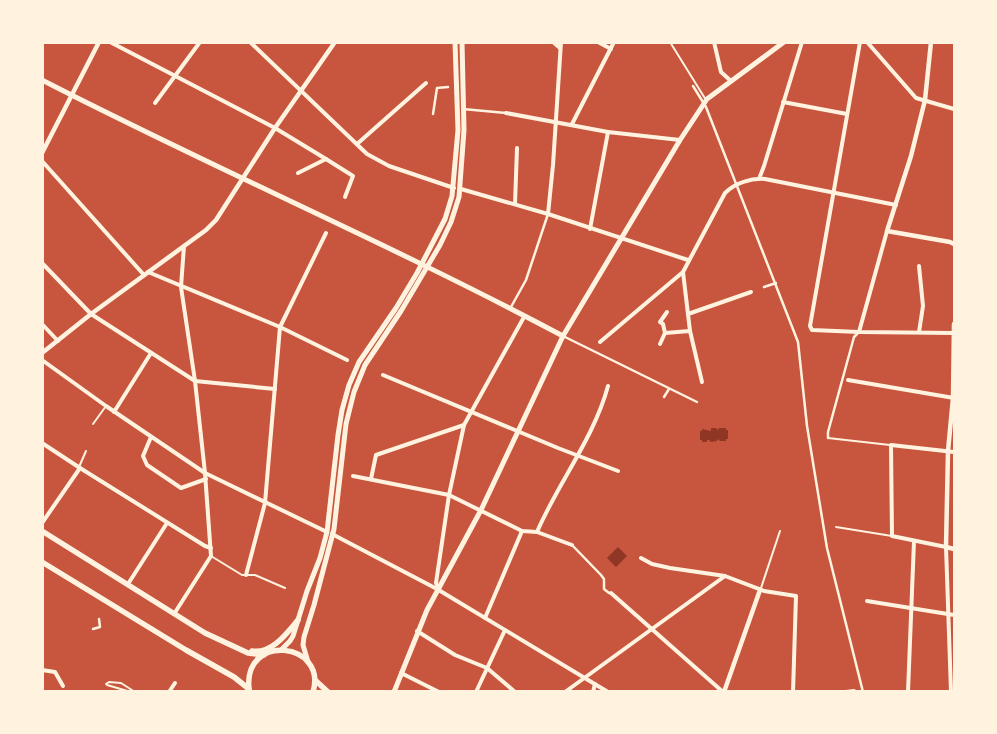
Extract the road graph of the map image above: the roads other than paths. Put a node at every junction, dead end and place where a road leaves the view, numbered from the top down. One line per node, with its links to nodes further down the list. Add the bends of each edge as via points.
1 (99, 42): 28 (street)
2 (110, 42): 21 (street)
3 (200, 42): 21 (street)
4 (334, 42): 27 (street)
5 (455, 42): 52 (main road, via 458,130)
6 (462, 42): 34 (main road)
7 (553, 42): 19 (street)
8 (560, 42): 19 (street)
9 (598, 42): 20 (street)
10 (614, 42): 20 (street)
11 (670, 42): 29 (lane)
12 (714, 42): 23 (street, via 721,72)
13 (784, 42): 23 (main road)
14 (802, 42): 31 (street)
15 (860, 42): 37 (street)
16 (867, 42): 30 (street, via 916,98)
17 (931, 42): 30 (street)
18 (253, 43): 27 (street)
19 (560, 48): 38 (street)
20 (611, 49): 39 (street)
21 (176, 76): 32 (street); 40 (street)
22 (42, 80): 28 (main road)
23 (731, 81): 29 (main road)
24 (426, 84): 43 (street)
25 (693, 86): 29 (street)
26 (448, 87): 36 (street, via 437,88)
27 (300, 91): 40 (street); 43 (street)
28 (72, 95): 45 (street); 49 (main road)
29 (706, 100): 42 (main road); 51 (street)
30 (925, 100): 33 (street); 57 (street)
31 (783, 102): 37 (street); 50 (street)
32 (155, 103)
33 (954, 109)
34 (463, 110): 35 (street); 53 (main road)
35 (506, 113): 38 (street)
36 (433, 114)
37 (847, 114): 54 (street)
38 (555, 121): 39 (street); 58 (street)
39 (572, 124): 41 (street)
40 (275, 128): 46 (street); 49 (street)
41 (608, 132): 42 (street); 59 (street)
42 (680, 140): 62 (main road)
43 (357, 144): 52 (street, via 367,154 389,166)
44 (517, 148): 56 (street)
45 (42, 153)
46 (326, 159): 48 (street); 55 (street, via 353,176)
47 (42, 161): 71 (street)
48 (298, 173)
49 (242, 179): 64 (street, via 216,220); 67 (main road)
50 (759, 179): 51 (street); 54 (street)
51 (737, 184): 65 (street, via 725,193); 72 (street)
52 (454, 188): 67 (main road, via 445,219)
53 (461, 189): 56 (street); 69 (main road, via 451,222)
54 (834, 192): 57 (street); 85 (street, via 810,323 812,330)
55 (345, 197)
56 (515, 204): 58 (street)
57 (896, 205): 60 (street)
58 (548, 214): 59 (street); 76 (street, via 526,280)
59 (590, 229): 62 (street)
60 (887, 231): 63 (street); 85 (street)
61 (326, 233): 83 (street)
62 (622, 238): 65 (street); 89 (main road)
63 (954, 244)
64 (184, 246): 71 (street); 73 (street)
65 (688, 260): 70 (street)
66 (42, 263): 78 (street)
67 (422, 264): 69 (main road); 137 (main road, via 359,362 349,385 338,435)
68 (919, 266): 86 (street, via 923,306)
69 (427, 267): 76 (main road); 137 (main road, via 364,365 354,392 346,424)
70 (683, 272): 79 (street); 91 (street)
71 (146, 273): 73 (street); 78 (street)
72 (776, 283): 74 (street); 180 (street, via 798,342 807,426 827,548)
73 (181, 286): 83 (street); 99 (street)
74 (764, 287)
75 (751, 292): 79 (street)
76 (510, 309): 80 (main road)
77 (666, 312): 88 (street, via 660,322)
78 (91, 314): 90 (street); 94 (street)
79 (688, 314): 84 (street)
80 (524, 317): 89 (main road); 108 (street)
81 (42, 324): 90 (street)
82 (954, 324): 87 (street)
83 (280, 327): 96 (street); 102 (street)
84 (690, 331): 88 (street); 100 (street)
85 (859, 332): 86 (street); 98 (street, via 854,337)
86 (919, 332): 87 (street)
87 (954, 333): 105 (street)
88 (665, 334): 92 (street)
89 (563, 336): 103 (street); 112 (main road)
90 (58, 341): 93 (street)
91 (600, 342)
92 (660, 344)
93 (42, 353)
94 (150, 353): 99 (street); 109 (street)
95 (42, 360): 107 (street)
96 (347, 360)
97 (383, 375): 108 (street)
98 (845, 380): 105 (street); 114 (street)
99 (195, 381): 102 (street); 123 (street)
100 (702, 382)
101 (608, 386): 120 (street, via 604,402)
102 (275, 389): 128 (street)
103 (669, 389): 104 (street); 106 (street)
104 (664, 397)
105 (954, 398): 118 (street)
106 (697, 402)
107 (106, 406): 109 (street); 110 (lane)
108 (471, 410): 111 (street); 112 (street)
109 (114, 412): 113 (street)
110 (92, 424)
111 (464, 425): 126 (street, via 376,456); 127 (street)
112 (518, 430): 120 (street); 129 (main road)
113 (151, 437): 123 (street); 125 (street, via 143,456 147,465 181,488)
114 (828, 438): 116 (lane)
115 (42, 443): 121 (street)
116 (890, 445): 118 (street); 138 (street)
117 (86, 451): 121 (lane)
118 (948, 451): 119 (street); 141 (street)
119 (954, 452)
120 (577, 455): 122 (street); 136 (street)
121 (79, 468): 130 (street); 131 (street)
122 (618, 470)
123 (205, 472): 125 (street); 128 (street)
124 (353, 476): 126 (street)
125 (206, 479): 142 (street)
126 (371, 479): 127 (street)
127 (449, 496): 129 (street); 151 (street, via 436,583)
128 (265, 502): 137 (street); 147 (street)
129 (481, 510): 134 (street); 151 (main road)
130 (166, 522): 142 (street); 149 (street)
131 (42, 523)
132 (836, 527): 138 (lane)
133 (42, 531): 149 (main road)
134 (522, 531): 136 (street); 159 (street)
135 (780, 531): 152 (lane)
136 (536, 532): 140 (street)
137 (330, 533): 151 (street); 161 (main road); 169 (main road, via 302,645)
138 (892, 536): 139 (street)
139 (914, 541): 141 (street); 155 (street)
140 (572, 545): 153 (street, via 601,574 604,589)
141 (946, 547): 143 (street); 157 (street)
142 (211, 548): 144 (street)
143 (954, 549)
144 (211, 556): 147 (lane); 156 (street)
145 (641, 558): 148 (street, via 660,566)
146 (42, 562): 178 (main road, via 234,677)
147 (246, 575): 150 (lane, via 255,575)
148 (725, 576): 152 (street); 163 (street)
149 (128, 584): 156 (main road)
150 (285, 588)
151 (438, 588): 159 (street); 165 (main road)
152 (760, 590): 193 (street); 194 (street, via 796,596)
153 (611, 593): 163 (street)
154 (867, 601): 155 (street)
155 (912, 609): 157 (street); 196 (street)
156 (174, 614): 166 (main road)
157 (949, 614): 158 (street); 197 (street)
158 (954, 615)
159 (485, 618): 164 (street)
160 (99, 619): 162 (street, via 100,627)
161 (298, 620): 166 (main road, via 273,646 256,651); 167 (main road, via 290,641)
162 (93, 629)
163 (650, 629): 173 (street); 193 (street)
164 (505, 630): 170 (street); 173 (street)
165 (417, 631): 170 (street, via 455,655); 172 (main road)
166 (241, 649): 168 (main road)
167 (282, 649): 168 (main road); 169 (main road, via 295,652)
168 (264, 654): 178 (main road, via 251,670)
169 (308, 662): 174 (main road)
170 (487, 668): 188 (street); 189 (street)
171 (42, 670): 177 (street, via 54,672)
172 (401, 673): 186 (main road); 187 (street)
173 (584, 677): 176 (street); 190 (street)
174 (315, 680): 184 (main road); 185 (main road)
175 (175, 683): 183 (street)
176 (596, 684): 191 (street); 192 (street)
177 (62, 686)
178 (249, 690)
179 (854, 691): 180 (street); 195 (street)
180 (863, 691)
181 (131, 692): 182 (lane, via 106,684 121,683)
182 (135, 692)
183 (170, 692)
184 (313, 692)
185 (328, 692)
186 (394, 692)
187 (439, 692)
188 (476, 692)
189 (515, 692)
190 (565, 692)
191 (593, 692)
192 (608, 692)
193 (724, 692)
194 (793, 692)
195 (846, 692)
196 (908, 692)
197 (951, 692)

